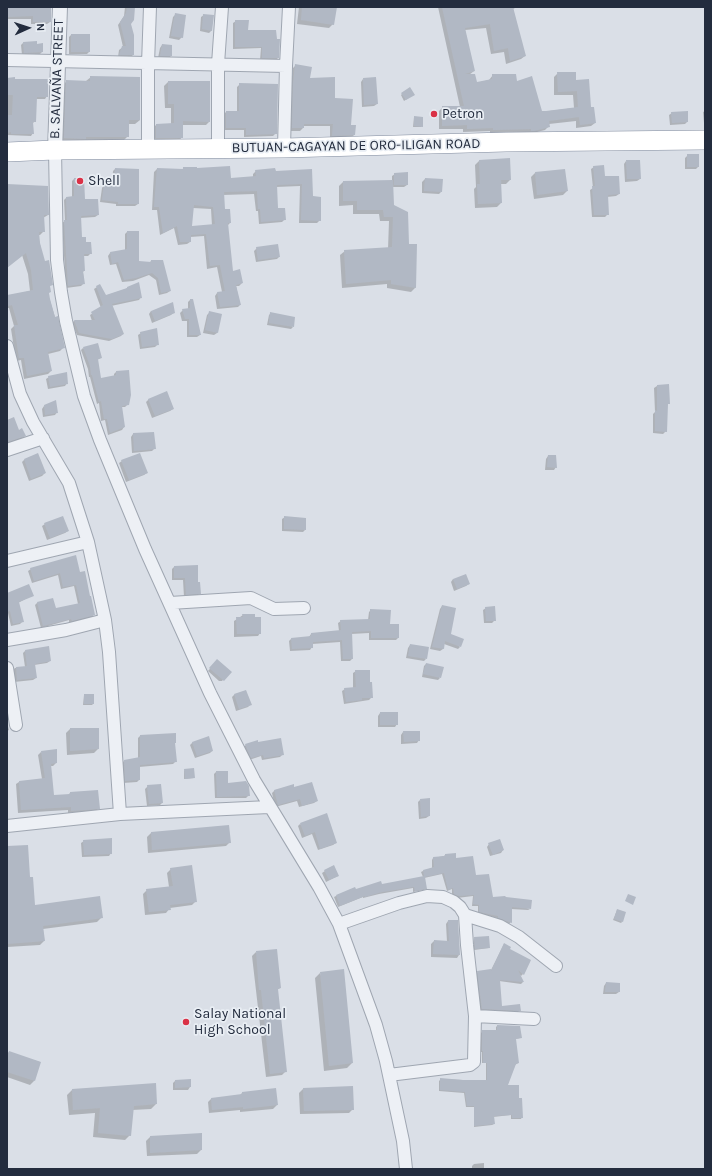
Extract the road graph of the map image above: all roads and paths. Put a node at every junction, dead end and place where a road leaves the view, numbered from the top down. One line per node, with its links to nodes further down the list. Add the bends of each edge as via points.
1 (60, 7): 6 (street, B. SALVAÑA STREET)
2 (150, 7): 7 (street)
3 (222, 7): 8 (street)
4 (289, 7): 9 (street)
5 (7, 60): 6 (street)
6 (58, 61): 7 (street); 13 (street, B. SALVAÑA STREET)
7 (148, 64): 8 (street); 14 (street)
8 (218, 64): 9 (street); 12 (street)
9 (286, 66): 11 (street)
10 (705, 140): 11 (highway, BUTUAN-CAGAYAN DE ORO-ILIGAN ROAD)
11 (284, 148): 12 (highway, BUTUAN-CAGAYAN DE ORO-ILIGAN ROAD)
12 (218, 149): 14 (highway, BUTUAN-CAGAYAN DE ORO-ILIGAN ROAD)
13 (55, 150): 14 (highway, BUTUAN-CAGAYAN DE ORO-ILIGAN ROAD); 15 (highway, BUTUAN-CAGAYAN DE ORO-ILIGAN ROAD); 21 (street, via 56,240 60,284 81,382 100,440)
14 (148, 150)
15 (7, 152)
16 (7, 346): 17 (street, via 20,394)
17 (43, 438): 18 (street); 19 (street, via 69,483)
18 (7, 450)
19 (88, 542): 20 (street); 23 (street)
20 (7, 561)
21 (170, 603): 22 (street, via 251,598 274,609); 27 (street, via 210,693)
22 (304, 608)
23 (105, 620): 24 (street); 28 (street)
24 (7, 640)
25 (7, 668): 26 (street)
26 (16, 725)
27 (269, 807): 28 (street); 31 (street)
28 (120, 814): 29 (street)
29 (7, 826)
30 (465, 915): 31 (street, via 454,902 435,896 398,903); 32 (street, via 500,926 519,937); 33 (street)
31 (339, 924): 35 (street, via 376,1025)
32 (556, 966)
33 (475, 1016): 34 (street); 35 (street, via 475,1059 472,1064)
34 (534, 1018)
35 (389, 1075): 36 (street, via 403,1141)
36 (406, 1169)

